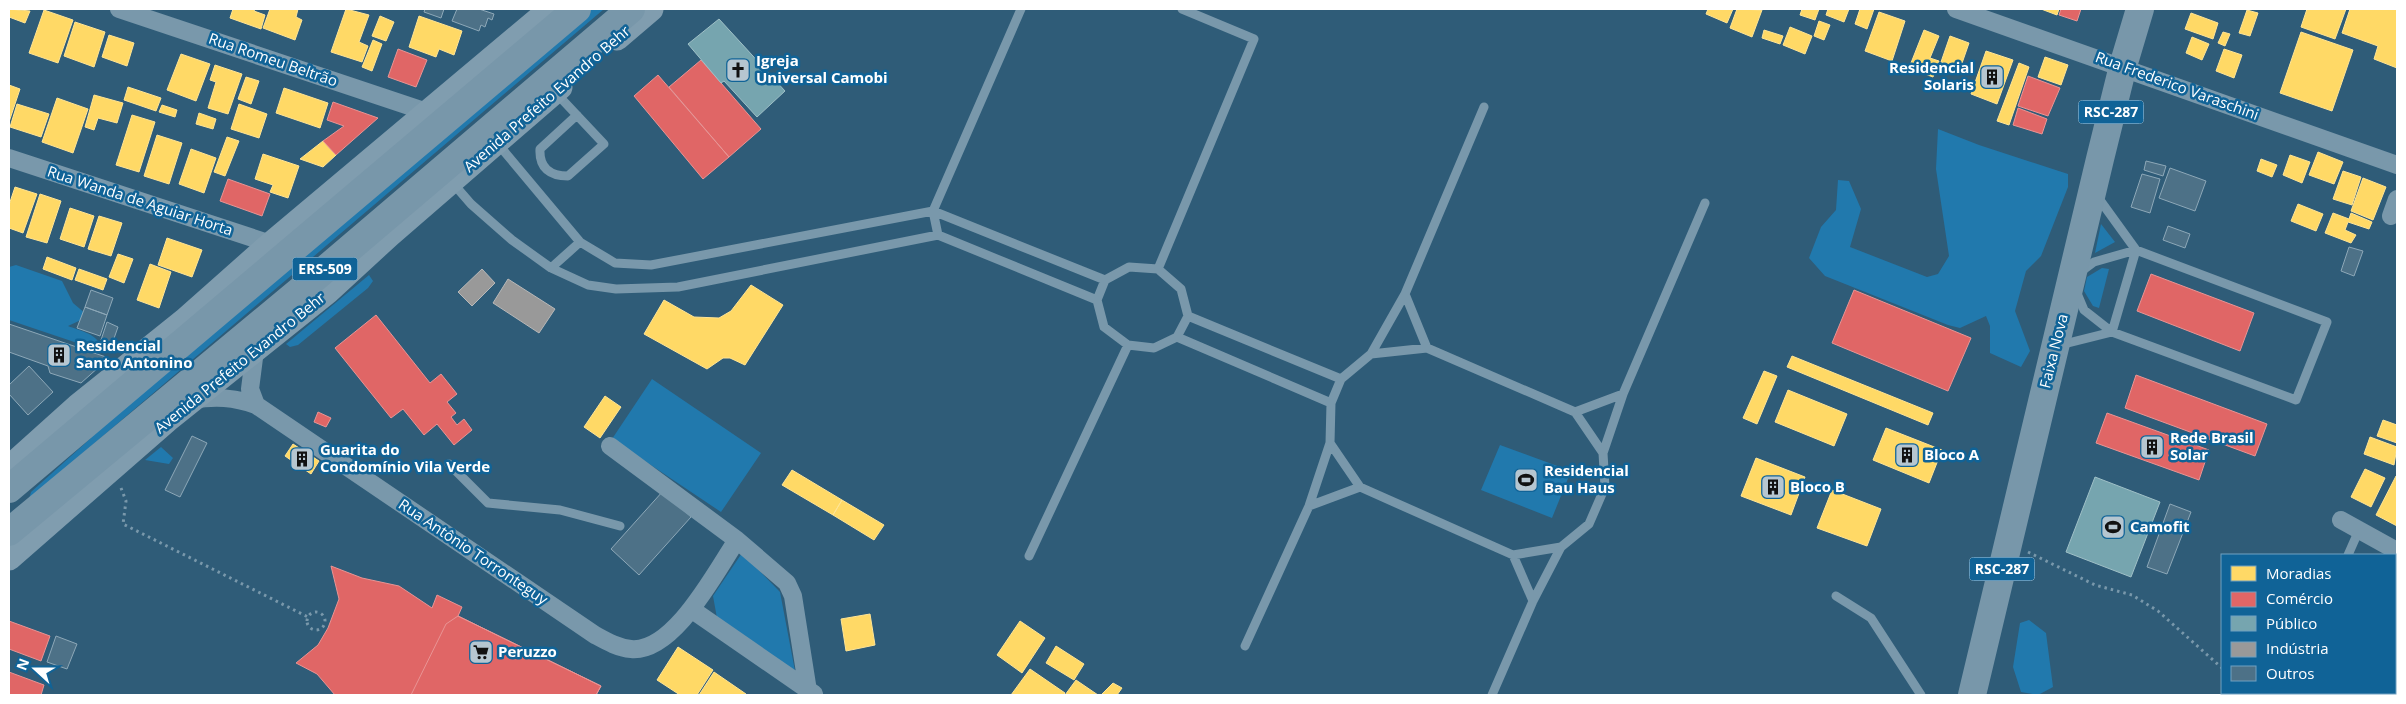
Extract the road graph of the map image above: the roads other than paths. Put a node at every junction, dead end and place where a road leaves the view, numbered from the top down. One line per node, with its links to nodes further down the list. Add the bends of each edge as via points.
1 (120, 9): 13 (street, Rua Romeu Beltrão)
2 (551, 9): 13 (main road)
3 (576, 9): 50 (highway, ERS-509)
4 (631, 9): 11 (highway, Avenida Prefeito Evandro Behr / ERS-509)
5 (651, 9): 11 (main road, Avenida Prefeito Evandro Behr / ERS-509)
6 (1021, 9): 22 (lane)
7 (1182, 9): 29 (lane, via 1254,39)
8 (1956, 9): 10 (street, Rua Frederico Varaschini)
9 (2140, 9): 10 (highway, Faixa Nova / RSC-287)
10 (2122, 66): 17 (street, Rua Frederico Varaschini); 19 (highway, Faixa Nova / RSC-287)
11 (544, 92): 14 (lane); 15 (main road, Avenida Prefeito Evandro Behr / ERS-509); 18 (highway, ERS-509); 59 (highway, Avenida Prefeito Evandro Behr / ERS-509, via 315,278)
12 (1484, 107): 32 (lane)
13 (427, 112): 26 (main road)
14 (577, 114): 14 (lane, via 540,149 540,160 546,170 556,176 568,176 604,144)
15 (497, 142): 18 (main road, Avenida Prefeito Evandro Behr / ERS-509); 25 (lane)
16 (9, 158): 26 (street, Rua Wanda de Aguiar Horta)
17 (2397, 165)
18 (451, 181): 28 (lane, via 471,204 512,240); 40 (main road, Avenida Prefeito Evandro Behr / ERS-509, via 327,292)
19 (2092, 190): 27 (lane); 30 (highway, Faixa Nova / RSC-287)
20 (2397, 200): 23 (street)
21 (1705, 203): 43 (lane)
22 (933, 211): 24 (lane); 25 (lane, via 651,265 615,263); 31 (lane)
23 (2391, 216)
24 (938, 235): 28 (lane, via 678,287 616,289 588,285); 33 (lane)
25 (580, 242): 28 (lane)
26 (271, 244): 53 (main road)
27 (2136, 250): 30 (lane, via 2094,262); 35 (lane); 35 (lane, via 2327,322 2296,400)
28 (551, 268)
29 (1158, 270): 31 (lane, via 1128,267); 34 (lane, via 1181,288)
30 (2071, 279): 35 (lane, via 2084,310); 38 (highway, Faixa Nova / RSC-287)
31 (1105, 280): 33 (lane)
32 (1405, 294): 39 (lane); 41 (lane)
33 (1096, 300): 37 (lane, via 1104,327)
34 (1188, 316): 36 (lane); 42 (lane)
35 (2112, 332): 38 (lane)
36 (1177, 337): 37 (lane, via 1154,348); 45 (lane)
37 (1128, 345): 66 (lane)
38 (2055, 346): 75 (highway, Faixa Nova / RSC-287)
39 (1427, 348): 41 (lane); 47 (lane)
40 (255, 350): 44 (main road, Avenida Prefeito Evandro Behr / ERS-509); 46 (street, via 250,389)
41 (1371, 354): 42 (lane)
42 (1341, 379): 45 (lane)
43 (1623, 394): 47 (lane); 51 (lane)
44 (192, 400): 46 (street, Rua Antônio Torronteguy, via 230,398); 59 (main road, Avenida Prefeito Evandro Behr / ERS-509)
45 (1331, 403): 48 (lane)
46 (256, 405): 70 (street, Rua Antônio Torronteguy, via 613,644 630,650 654,645)
47 (1575, 412): 51 (lane)
48 (1330, 444): 54 (lane); 56 (lane)
49 (610, 446): 61 (street)
50 (56, 449): 55 (highway, ERS-509); 59 (highway, ERS-509, via 49,466 22,496 18,509)
51 (1603, 453): 62 (lane, via 1605,487 1589,524)
52 (449, 464): 58 (lane, via 488,503 560,510)
53 (9, 468)
54 (1360, 487): 56 (lane); 65 (lane)
55 (9, 489)
56 (1309, 506): 71 (lane)
57 (2341, 520): 60 (street)
58 (620, 526)
59 (21, 530): 67 (main road, Avenida Prefeito Evandro Behr / ERS-509)
60 (2359, 530): 63 (street); 64 (lane)
61 (737, 540): 70 (street, Rua Antônio Torronteguy); 72 (street, via 787,583 793,596)
62 (1562, 547): 65 (lane); 69 (lane)
63 (2397, 551)
64 (2348, 554)
65 (1513, 555): 69 (lane)
66 (1029, 556)
67 (9, 558)
68 (1836, 596): 74 (lane, via 1871,618)
69 (1533, 601): 73 (lane)
70 (691, 609): 72 (street)
71 (1246, 646)
72 (812, 693)
73 (1492, 695)
74 (1921, 695)
75 (1972, 695)

